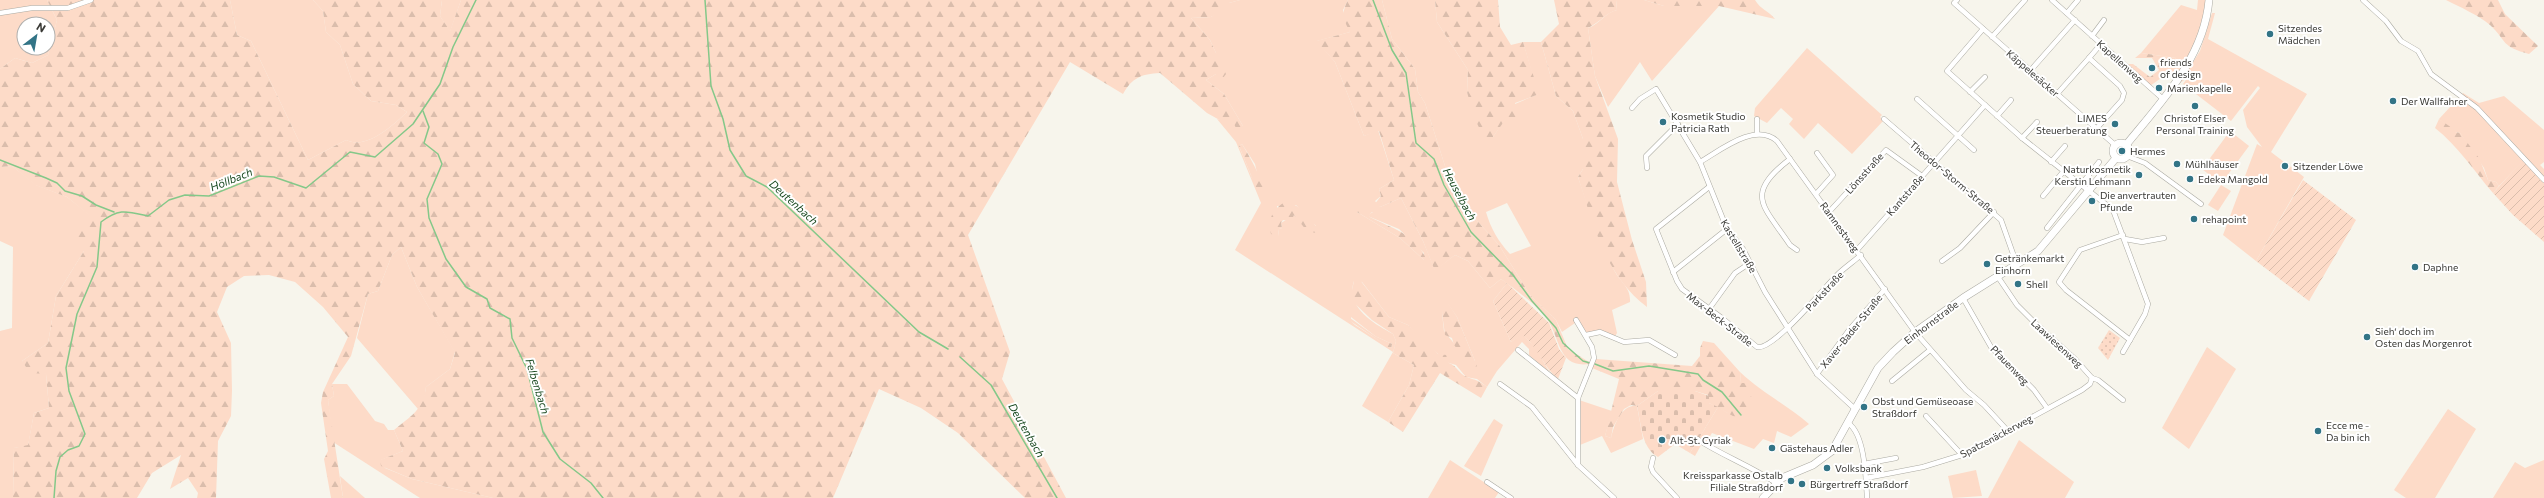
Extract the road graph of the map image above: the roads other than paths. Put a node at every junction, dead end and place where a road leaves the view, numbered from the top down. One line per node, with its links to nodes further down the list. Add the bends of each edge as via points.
1 (91, 0): 8 (street, via 68,8 32,8)
2 (1957, 0): 12 (street, Käppelesäcker, via 1954,3)
3 (2025, 0): 14 (street)
4 (2052, 0): 9 (street)
5 (2078, 0): 9 (street)
6 (2209, 0): 22 (main road, via 2204,30 2197,47 2190,62)
7 (2363, 0): 50 (street, via 2386,21 2401,40 2418,51 2431,74 2477,108)
8 (0, 13)
9 (2067, 13): 10 (street)
10 (2074, 20): 13 (street); 17 (street)
11 (2104, 20): 13 (street, Kapellenweg)
12 (1983, 29): 14 (street, Käppelesäcker); 19 (street, via 1947,71)
13 (2092, 36): 15 (street, Kapellenweg)
14 (1992, 37): 17 (street, Käppelesäcker)
15 (2101, 44): 16 (street); 22 (street, Kapellenweg)
16 (2089, 58): 20 (street); 31 (street, via 2120,86 2124,93 2122,100)
17 (2030, 71): 20 (street, Käppelesäcker)
18 (1985, 77): 19 (street)
19 (1970, 92): 24 (street)
20 (2057, 94): 31 (street, Käppelesäcker)
21 (1917, 99): 33 (street)
22 (2164, 99): 36 (main road)
23 (2012, 100): 26 (street)
24 (1985, 105): 26 (street); 33 (street, Kantstraße)
25 (1632, 108): 30 (street, Kastellstraße, via 1640,99 1656,89)
26 (1997, 116): 34 (street)
27 (1757, 119): 32 (street)
28 (1884, 119): 44 (street, Theodor-Storm-Straße)
29 (2037, 122): 34 (street)
30 (1678, 124): 43 (street, Kastellstraße); 47 (street, via 1646,156)
31 (2096, 129): 35 (street, Käppelesäcker)
32 (1757, 133): 42 (street, Ramnestweg, via 1773,137); 43 (street)
33 (1958, 136): 38 (street); 44 (street, Kantstraße)
34 (2022, 138): 45 (street)
35 (2115, 145): 36 (main road); 41 (main road, via 2112,151)
36 (2126, 145): 40 (main road, via 2129,150)
37 (2065, 146): 45 (street)
38 (1974, 150)
39 (1817, 153): 54 (street, via 1833,175)
40 (2127, 156): 41 (main road); 56 (street, via 2145,163)
41 (2116, 158): 53 (main road, Einhornstraße)
42 (1790, 159): 54 (street, Ramnestweg); 63 (street, via 1779,168 1762,190 1761,201 1790,245)
43 (1700, 162): 52 (street, Kastellstraße)
44 (1933, 162): 49 (street, Kantstraße); 58 (street, Theodor-Storm-Straße)
45 (2051, 162): 48 (street)
46 (2099, 162): 51 (street)
47 (1647, 168)
48 (2063, 172): 51 (street); 55 (street)
49 (1922, 176): 57 (street, Lönsstraße, via 1886,150); 64 (street, Kantstraße)
50 (2544, 180)
51 (2080, 185): 53 (street); 59 (street)
52 (1709, 186): 60 (street, Kastellstraße); 69 (street, Max-Beck-Straße, via 1656,229)
53 (2089, 192): 61 (street, via 2113,210); 68 (main road, Einhornstraße, via 2049,240)
54 (1816, 194): 57 (street, Ramnestweg)
55 (2044, 196)
56 (2201, 204)
57 (1829, 212): 64 (street, Ramnestweg)
58 (1994, 212): 66 (street, via 1965,243); 68 (street, Theodor-Storm-Straße, via 2002,220)
59 (2047, 228)
60 (1727, 229): 67 (street, Kastellstraße); 69 (street)
61 (2124, 237): 62 (street, via 2142,242); 78 (street, via 2148,304); 78 (street, via 2080,250 2059,282)
62 (2164, 238)
63 (1797, 250)
64 (1857, 250): 65 (street, Ramnestweg)
65 (1861, 255): 71 (street, Ramnestweg); 75 (street, Parkstraße, via 1838,274)
66 (1942, 261)
67 (1750, 262): 73 (street, via 1735,273); 75 (street, Kastellstraße, via 1765,292)
68 (2017, 265): 70 (main road, Einhornstraße)
69 (1673, 272): 73 (street, Max-Beck-Straße, via 1682,290)
70 (1998, 277): 72 (main road, Einhornstraße); 84 (street, Laawiesenweg, via 2017,305 2075,358)
71 (1885, 289): 76 (street, Ramnestweg); 83 (street, Xaver-Bader-Straße, via 1859,318)
72 (1963, 298): 76 (main road, Einhornstraße); 89 (street, Pfauenweg, via 1991,347 2034,390)
73 (1709, 309): 75 (street, Max-Beck-Straße, via 1756,347 1764,347)
74 (1576, 320): 77 (street)
75 (1788, 327): 83 (street, Kastellstraße)
76 (1915, 332): 80 (street, Ramnestweg); 90 (main road, Einhornstraße, via 1878,368)
77 (1586, 336): 82 (street, via 1600,332 1624,342 1649,340); 87 (street, via 1594,358)
78 (2130, 340): 81 (street)
79 (1518, 350): 87 (street)
80 (1930, 350): 85 (street); 93 (street, Ramnestweg, via 1966,390)
81 (2123, 352)
82 (1675, 355)
83 (1817, 374): 90 (street, Kastellstraße)
84 (2092, 378): 88 (street, Laawiesenweg); 89 (street, Spatzenäckerweg, via 2090,384 2082,390)
85 (1892, 381)
86 (1500, 384): 99 (street, via 1532,407)
87 (1578, 398): 99 (street)
88 (2122, 400)
89 (2047, 408): 93 (street, Spatzenäckerweg)
90 (1855, 409): 92 (main road, Einhornstraße)
91 (1926, 416): 95 (street)
92 (1848, 423): 98 (street, via 1856,432); 102 (main road, Einhornstraße, via 1834,448 1825,457)
93 (2008, 430): 95 (street, Spatzenäckerweg)
94 (1697, 439): 102 (street, via 1716,451 1744,462)
95 (1962, 455): 100 (street, Spatzenäckerweg, via 1931,465)
96 (1653, 458): 105 (street, via 1653,472)
97 (1896, 458): 98 (street)
98 (1864, 464): 100 (street)
99 (1578, 465): 104 (street)
100 (1866, 478): 107 (street)
101 (1486, 482): 103 (street)
102 (1776, 483): 106 (main road, Einhornstraße)
103 (1511, 498)
104 (1614, 498)
105 (1677, 498)
106 (1763, 498)
107 (1867, 498)

